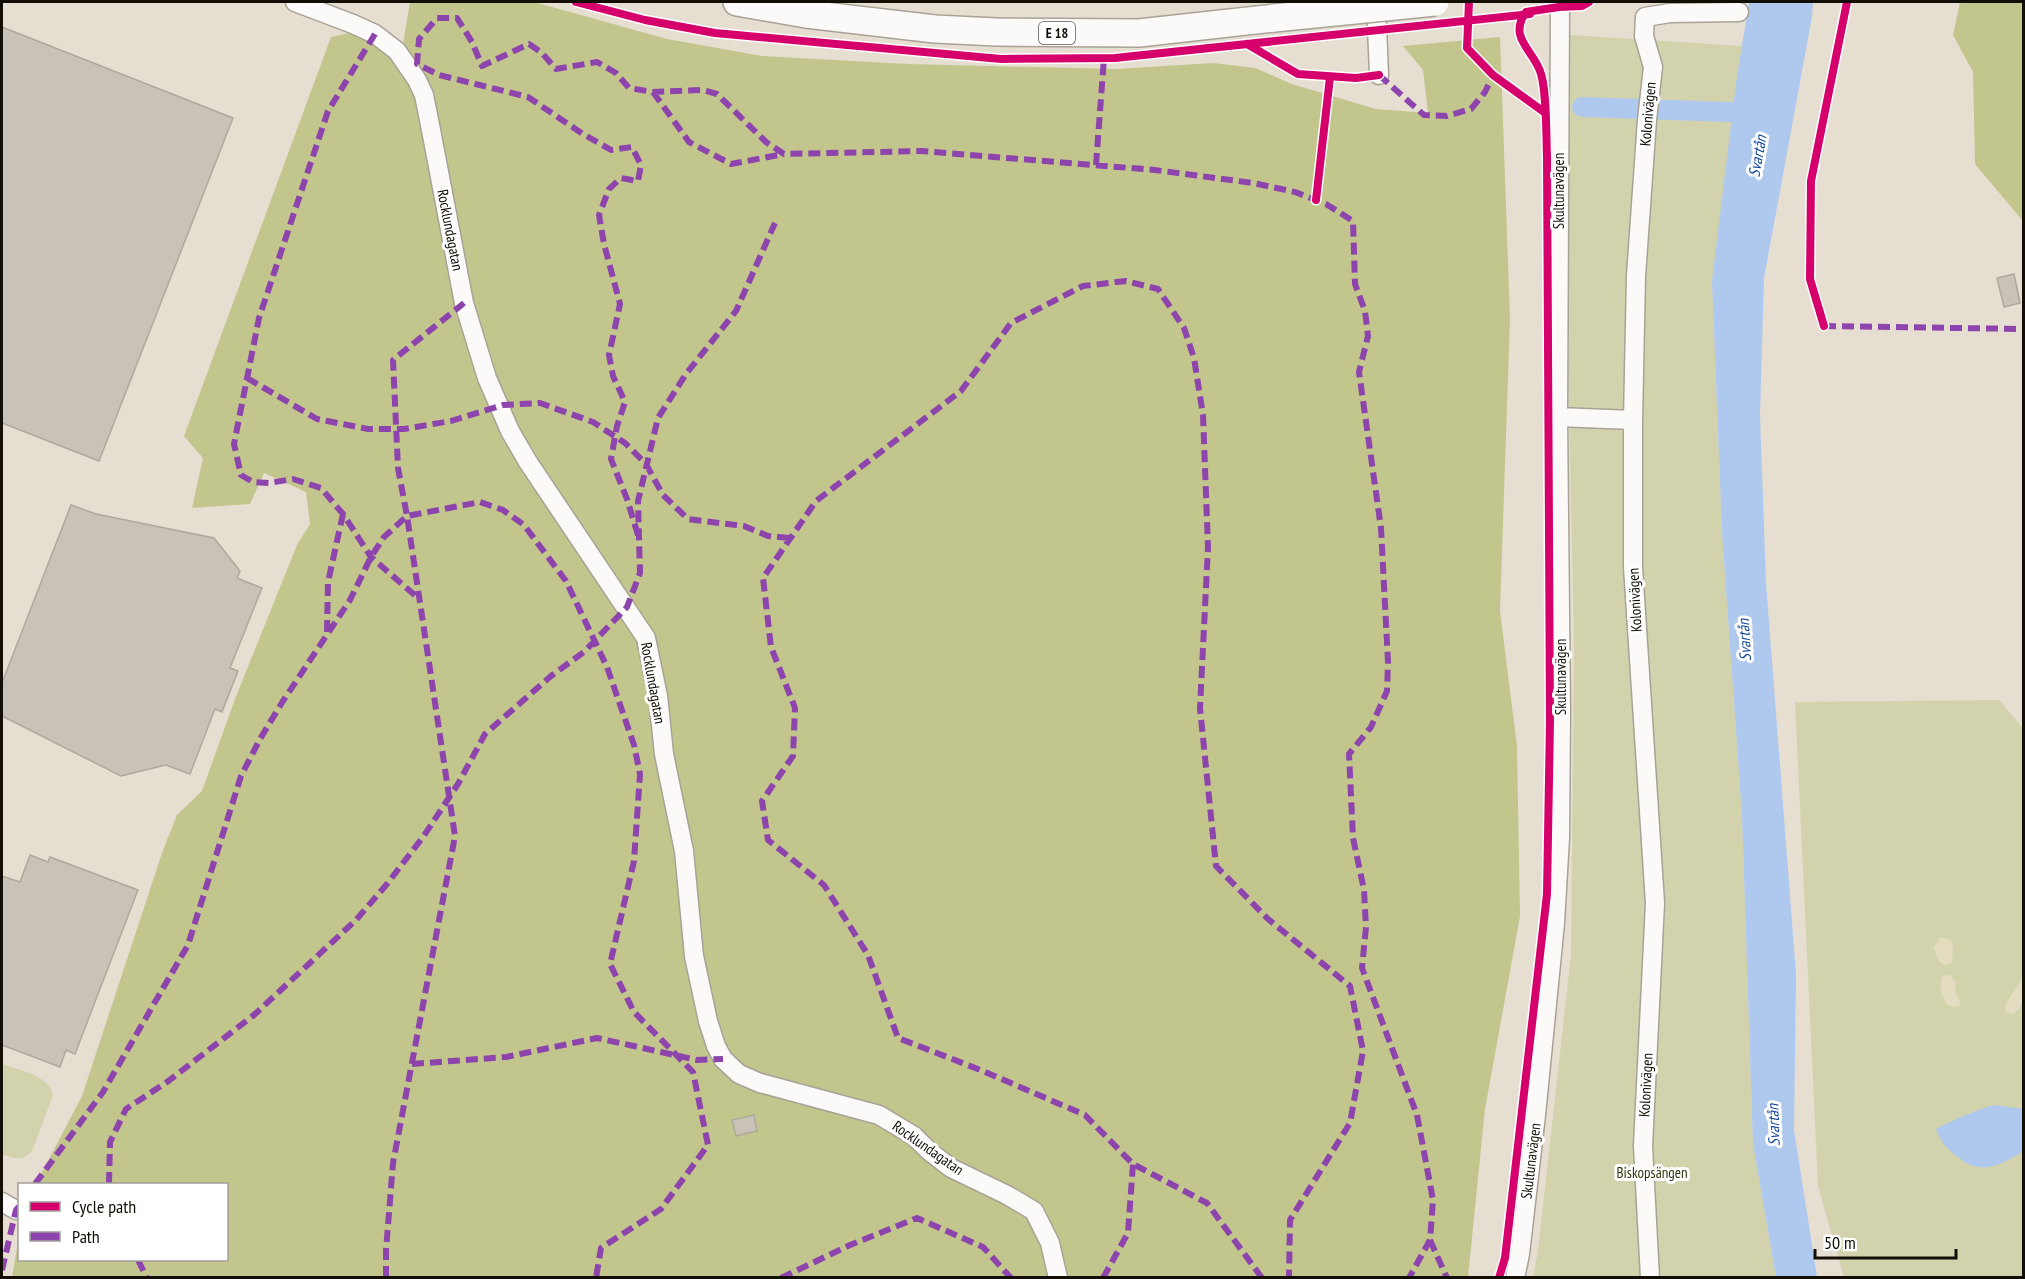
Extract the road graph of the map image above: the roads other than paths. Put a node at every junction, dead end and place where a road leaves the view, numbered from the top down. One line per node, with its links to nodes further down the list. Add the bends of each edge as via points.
1 (295, 2): 11 (street, Rocklundagatan, via 375,34 397,51 417,80 426,107 464,303 487,378 528,462 646,638 684,851 694,956 708,1022 723,1059 739,1074 760,1083 879,1115 914,1136 951,1168 1034,1211 1050,1243)
2 (737, 2): 4 (highway, E 18, bridge, via 935,29 1086,34 1139,33)
3 (1376, 2): 7 (street)
4 (1435, 2)
5 (1560, 2): 8 (street, Skultunavägen)
6 (1739, 12): 9 (street, Kolonivägen, via 1645,17 1644,36 1653,67 1636,276)
7 (1380, 75)
8 (1558, 417): 9 (street); 10 (street, Skultunavägen, via 1560,837 1555,922)
9 (1633, 420): 14 (street, Kolonivägen, via 1633,567 1655,903 1643,1146)
10 (1519, 1260): 12 (street, Skultunavägen); 13 (street)
11 (1058, 1278)
12 (1515, 1278)
13 (1528, 1278)
14 (1650, 1278)

